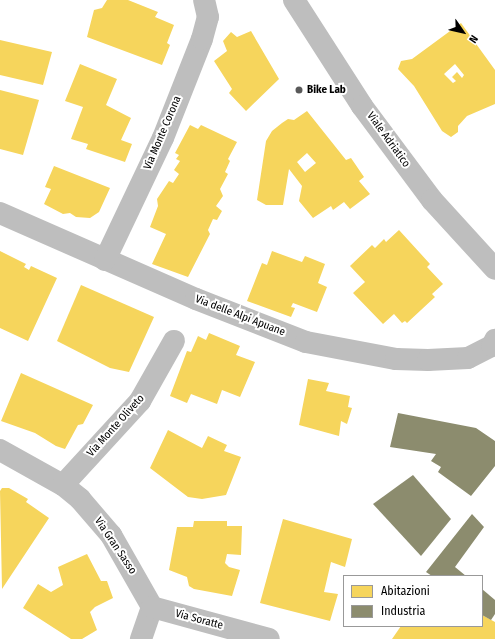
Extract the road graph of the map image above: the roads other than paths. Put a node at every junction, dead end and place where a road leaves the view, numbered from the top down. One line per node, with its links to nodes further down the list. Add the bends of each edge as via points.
1 (294, 0): 5 (street, Viale Adriatico, via 362,106 427,194)
2 (210, 1): 4 (street, Via Monte Corona, via 202,39 162,138)
3 (0, 214): 4 (street, Via delle Alpi Apuane)
4 (105, 260): 7 (street, Via delle Alpi Apuane, via 306,342 396,359 428,360 468,358)
5 (495, 269)
6 (174, 341): 9 (street, Via Monte Oliveto, via 140,401)
7 (494, 345)
8 (0, 450): 9 (street, Via Gran Sasso)
9 (63, 485): 10 (street, Via Gran Sasso, via 88,508 111,535)
10 (152, 607): 11 (street); 12 (street, Via Soratte)
11 (141, 639)
12 (270, 639)

